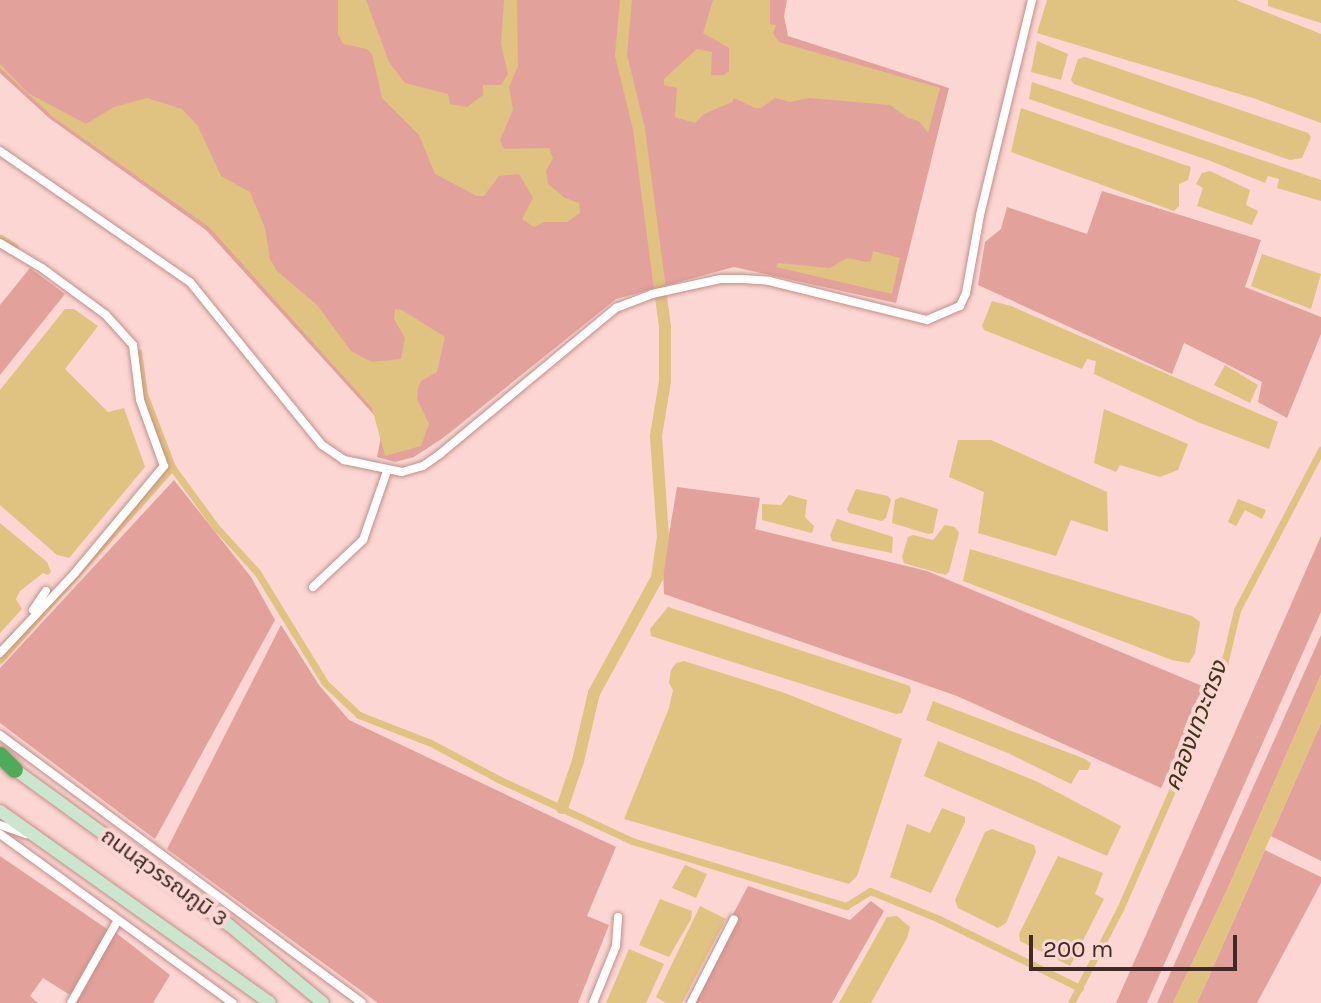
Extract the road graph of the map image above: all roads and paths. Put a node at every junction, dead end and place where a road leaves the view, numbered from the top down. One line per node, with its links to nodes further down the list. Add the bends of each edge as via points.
1 (1032, 0): 4 (street, via 960,306 927,320 769,281 720,279 669,289 600,319 423,466)
2 (0, 151): 4 (street, via 190,282 322,445 344,460)
3 (0, 243): 8 (street, via 106,315 133,345 140,400 164,466)
4 (387, 471): 5 (street, via 363,540)
5 (313, 587)
6 (46, 591): 7 (street)
7 (0, 646)
8 (0, 653)
9 (0, 735): 25 (street)
10 (0, 757): 11 (highway)
11 (15, 770): 24 (main road, ถนนสุวรรณภูมิ 3, via 229,925)
12 (0, 811): 15 (main road, ถนนสุวรรณภูมิ 3)
13 (0, 825): 15 (street)
14 (0, 834): 18 (street)
15 (34, 836): 19 (main road, ถนนสุวรรณภูมิ 3)
16 (618, 917): 26 (street, via 616,946)
17 (734, 919): 27 (street)
18 (118, 920): 20 (street); 21 (street)
19 (227, 975): 22 (main road); 23 (main road, ถนนสุวรรณภูมิ 3)
20 (71, 1003)
21 (232, 1003)
22 (252, 1003)
23 (270, 1003)
24 (323, 1003)
25 (362, 1003)
26 (593, 1003)
27 (691, 1003)

